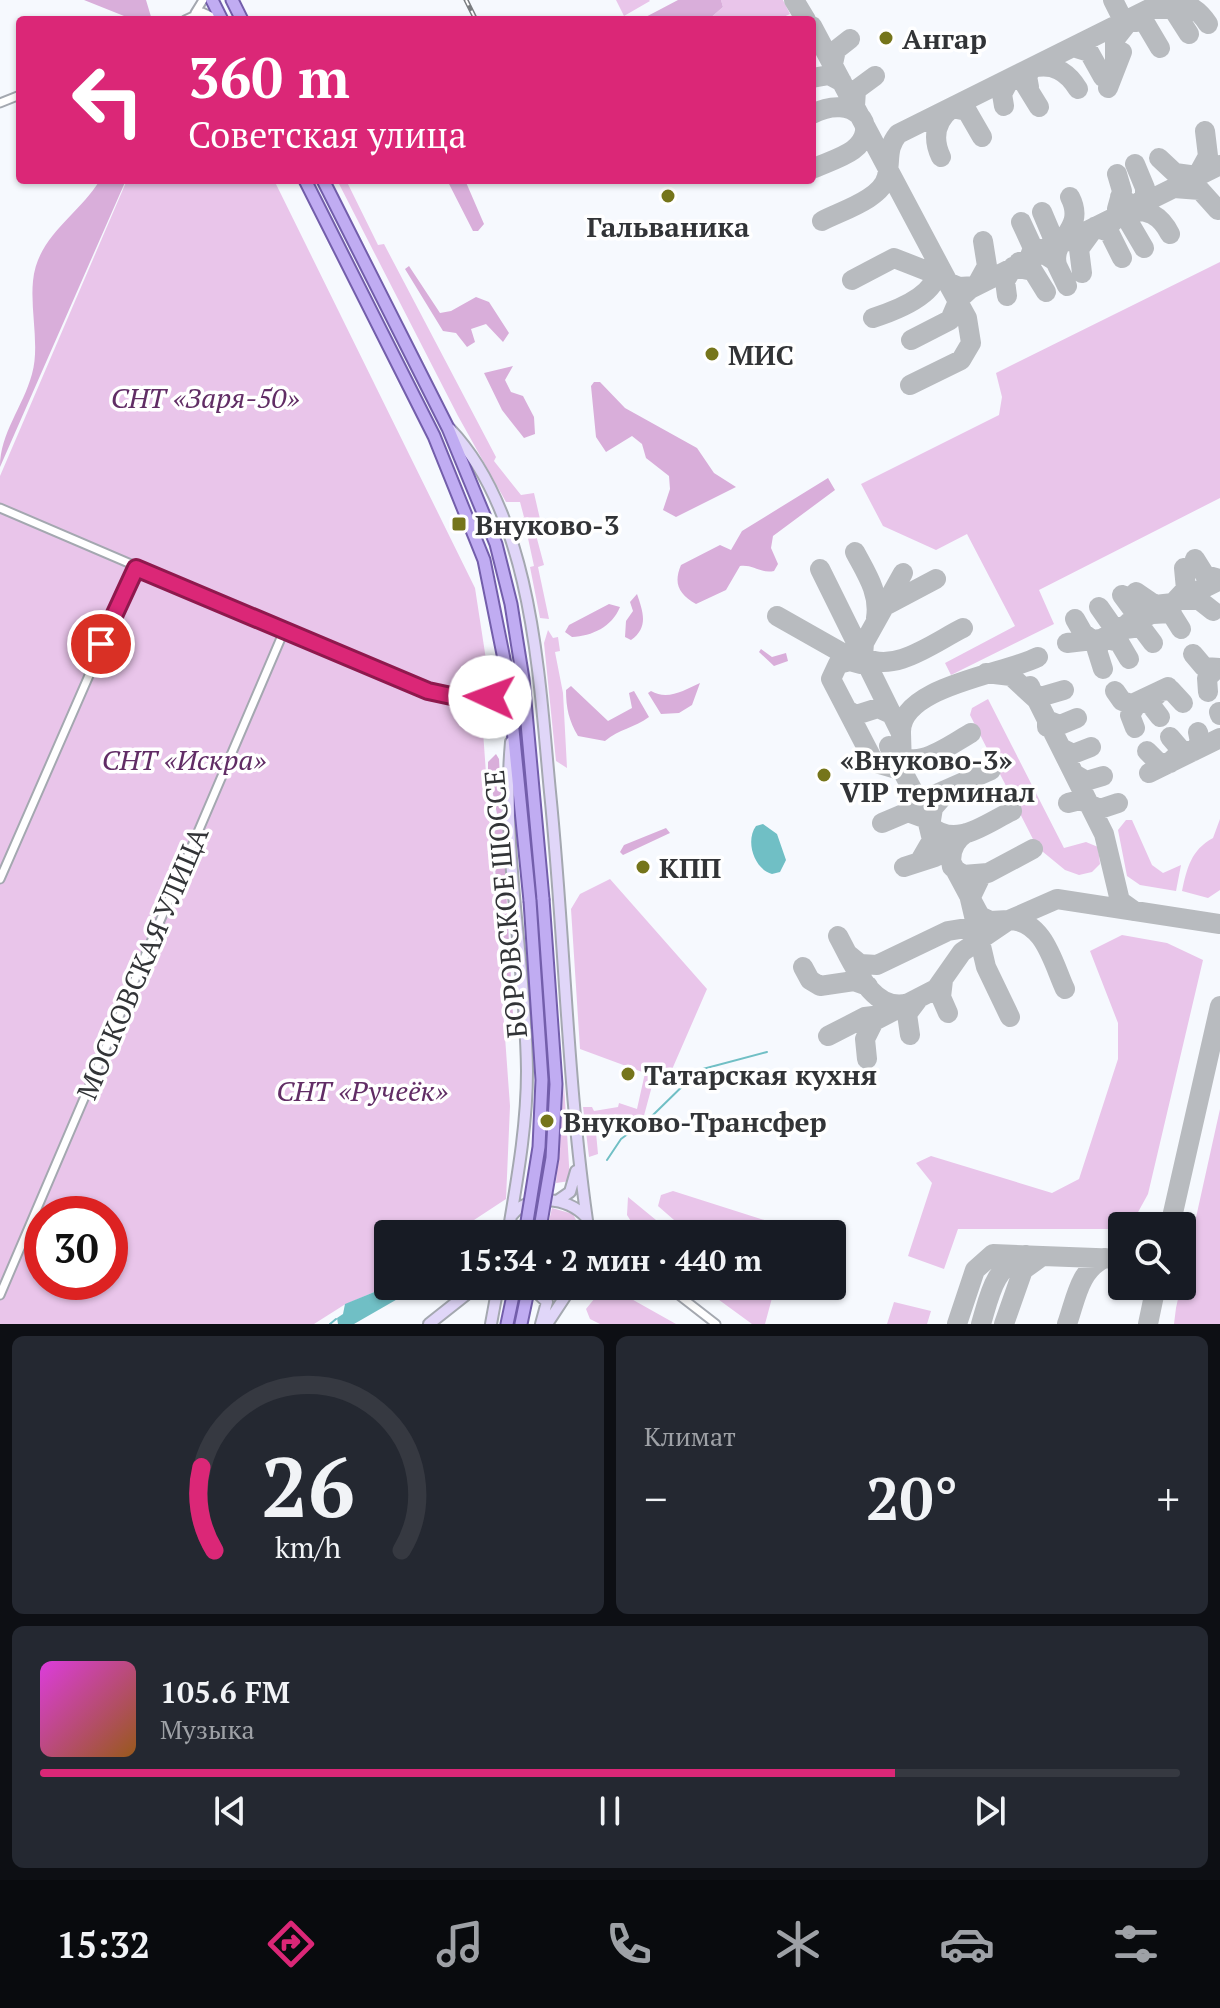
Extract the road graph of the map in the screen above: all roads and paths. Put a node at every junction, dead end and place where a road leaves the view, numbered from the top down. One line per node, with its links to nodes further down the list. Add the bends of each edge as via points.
1 (203, 0): 2 (street)
2 (194, 15): 3 (street)
3 (213, 16)
4 (307, 184): 10 (main road, БОРОВСКОЕ ШОССЕ, via 434,436 470,520 491,585)
5 (325, 184): 6 (main road, БОРОВСКОЕ ШОССЕ)
6 (448, 428): 13 (main road, via 468,451 500,513 532,630 560,891); 19 (main road, БОРОВСКОЕ ШОССЕ, bridge, via 493,533 523,679 554,1016 553,1149)
7 (0, 508): 8 (street)
8 (136, 568): 9 (street); 12 (street)
9 (284, 631): 10 (street, via 428,691 470,700); 21 (street, МОСКОВСКАЯ УЛИЦА)
10 (510, 693): 11 (main road, БОРОВСКОЕ ШОССЕ)
11 (512, 727): 15 (main road, via 511,858 527,1070); 18 (main road, БОРОВСКОЕ ШОССЕ, bridge, via 542,1080 539,1147)
12 (0, 879)
13 (577, 1162): 14 (main road, via 572,1189); 16 (main road)
14 (557, 1201): 15 (main road, via 527,1202); 16 (main road)
15 (511, 1216): 17 (main road)
16 (586, 1217): 20 (main road)
17 (510, 1220)
18 (527, 1220)
19 (541, 1220)
20 (587, 1220)
21 (0, 1295)
22 (460, 1300): 31 (main road)
23 (492, 1300): 30 (main road)
24 (496, 1300): 30 (main road)
25 (512, 1300): 33 (main road)
26 (527, 1300): 34 (main road)
27 (545, 1300): 35 (main road)
28 (560, 1300): 35 (main road)
29 (685, 1300): 36 (street)
30 (495, 1304): 32 (main road)
31 (429, 1324)
32 (491, 1324)
33 (507, 1324)
34 (521, 1324)
35 (544, 1324)
36 (716, 1324)

